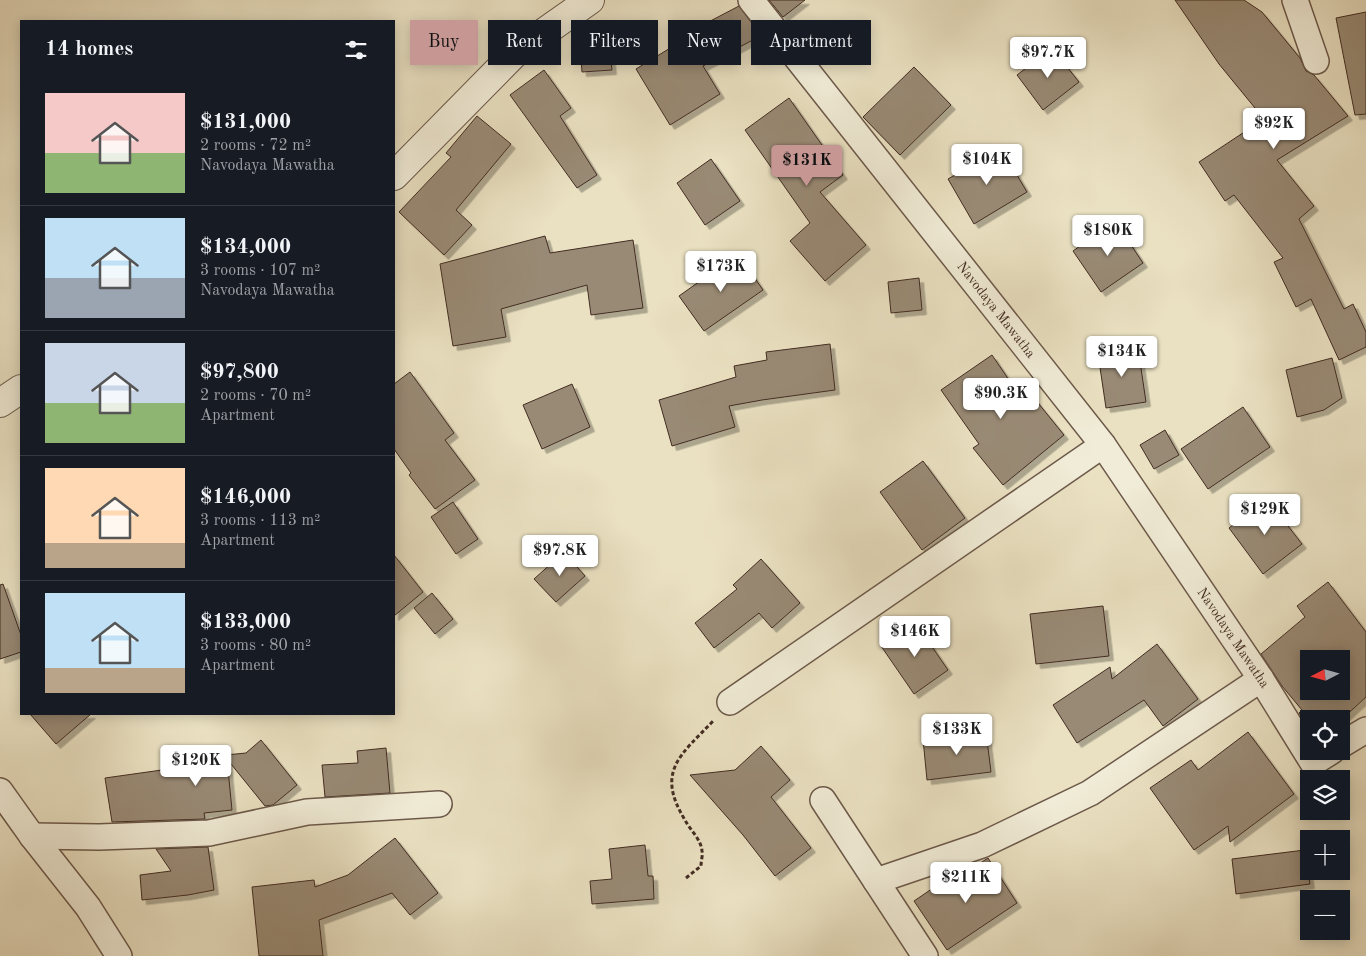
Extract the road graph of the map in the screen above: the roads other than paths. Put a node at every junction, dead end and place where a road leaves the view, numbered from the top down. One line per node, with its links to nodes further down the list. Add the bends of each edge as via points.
1 (590, 0): 5 (street, via 516,52)
2 (751, 0): 8 (street, Navodaya Mawatha)
3 (1295, 0): 4 (street)
4 (1316, 61)
5 (395, 175)
6 (20, 390): 7 (street)
7 (0, 403)
8 (1103, 445): 9 (street, Navodaya Mawatha); 10 (street)
9 (1261, 679): 13 (street, Navodaya Mawatha); 18 (street, via 1090,793 982,845)
10 (730, 702)
11 (1366, 730): 12 (street)
12 (1350, 740)
13 (1300, 742)
14 (0, 791): 17 (street)
15 (823, 800): 18 (street)
16 (439, 804): 17 (street, via 307,812 209,833)
17 (32, 836): 19 (street, via 88,907)
18 (876, 881): 20 (street)
19 (118, 956)
20 (925, 956)

